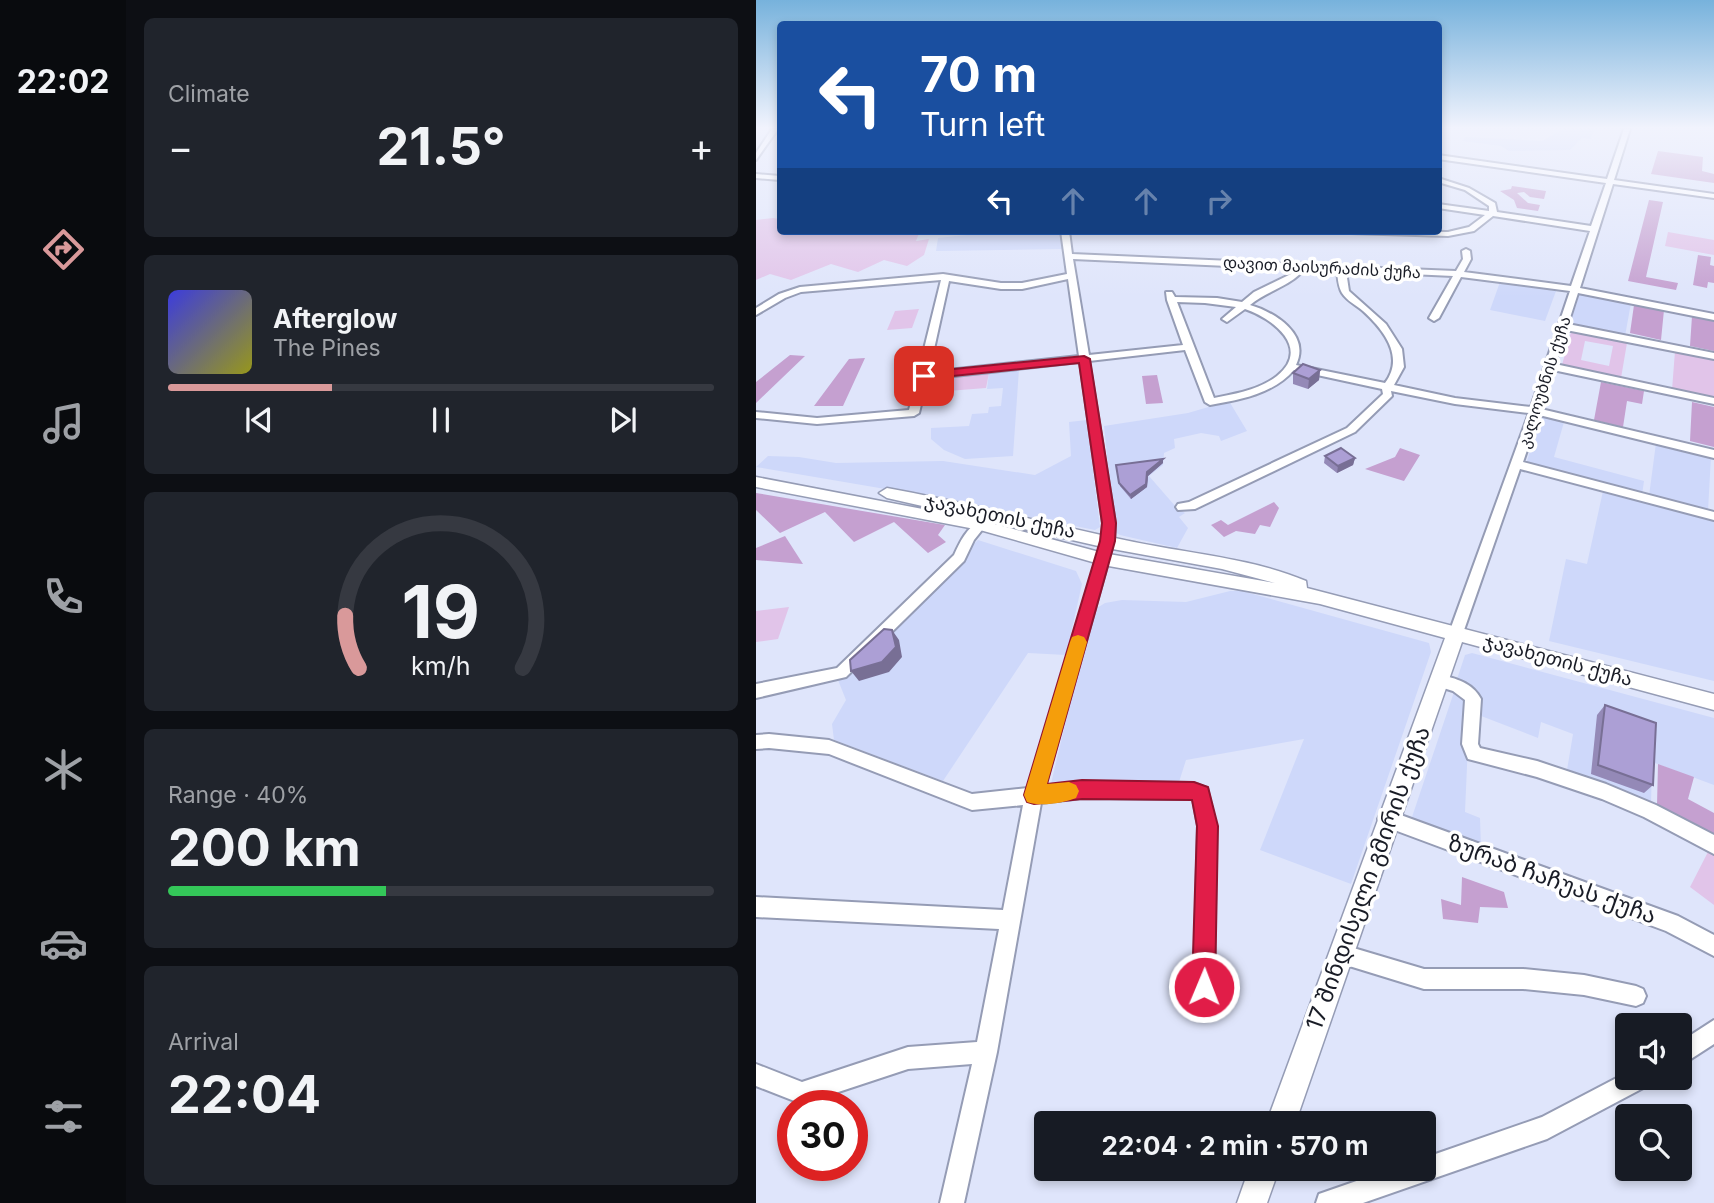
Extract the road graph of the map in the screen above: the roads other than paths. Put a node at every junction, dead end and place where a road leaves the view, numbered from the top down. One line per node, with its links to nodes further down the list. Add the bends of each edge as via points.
1 (1452, 185): 6 (street, via 1482,196 1492,205)
2 (1609, 185): 7 (street, კალოუბნის ქუჩა)
3 (1639, 185): 4 (street)
4 (1714, 196)
5 (1442, 206): 6 (street)
6 (1493, 213): 7 (street); 8 (street, via 1471,229)
7 (1594, 229): 17 (street, კალოუბნის ქუჩა)
8 (1442, 234)
9 (1066, 235): 11 (street)
10 (1466, 251): 14 (street, via 1468,256)
11 (1069, 256): 12 (street, დავით მაისურაძის ქუჩა); 15 (street)
12 (1303, 265): 13 (street, დავით მაისურაძის ქუჩა); 18 (street, via 1296,275)
13 (1341, 267): 14 (street, დავით მაისურაძის ქუჩა); 30 (street, via 1347,294 1387,331 1392,368)
14 (1458, 274): 17 (street, დავით მაისურაძის ქუჩა); 21 (street)
15 (1072, 276): 16 (street, via 1009,287); 26 (street)
16 (946, 277): 19 (street, via 800,290); 29 (street)
17 (1574, 290): 20 (street, დავით მაისურაძის ქუჩა); 23 (street, კალოუბნის ქუჩა)
18 (1243, 305): 22 (street); 24 (street, via 1170,297); 28 (street, via 1284,328 1295,349)
19 (756, 313)
20 (1714, 317)
21 (1434, 318)
22 (1227, 319)
23 (1562, 326): 25 (street); 27 (street, კალოუბნის ქუჩა)
24 (1187, 347): 26 (street); 28 (street, via 1210,402 1265,387)
25 (1714, 356)
26 (1084, 359): 29 (street); 40 (street)
27 (1549, 366): 31 (street); 32 (street, კალოუბნის ქუჩა)
28 (1292, 367): 30 (street)
29 (924, 376): 33 (street, via 914,414 817,421)
30 (1388, 388): 30 (street, via 1347,429 1182,508 1351,430 1388,394); 32 (street)
31 (1714, 401)
32 (1535, 411): 34 (street); 35 (street, კალოუბნის ქუჩა)
33 (756, 415)
34 (1714, 454)
35 (1517, 464): 38 (street); 43 (street, კალოუბნის ქუჩა)
36 (756, 471): 40 (main road, ჯავახეთის ქუჩა, via 934,501)
37 (756, 482): 39 (main road, ჯავახეთის ქუჩა)
38 (1714, 516)
39 (979, 525): 41 (main road, ჯავახეთის ქუჩა); 45 (street, via 959,558 841,673)
40 (1108, 541): 41 (street); 42 (main road, ჯავახეთის ქუჩა, via 1253,572 1293,583)
41 (1103, 559): 42 (main road, ჯავახეთის ქუჩა); 48 (street)
42 (1320, 597): 43 (main road, ჯავახეთის ქუჩა)
43 (1456, 633): 44 (main road, 17 შინდისელი გმირის ქუჩა); 46 (main road, ჯავახეთის ქუჩა)
44 (1439, 680): 49 (main road, 17 შინდისელი გმირის ქუჩა); 50 (street, via 1467,690 1473,699 1470,744 1474,754 1599,789 1674,821)
45 (756, 691)
46 (1714, 702)
47 (756, 742): 48 (street, via 829,747 972,802)
48 (1034, 795): 52 (street); 55 (street, via 1082,790 1201,794 1208,826)
49 (1387, 819): 53 (street, ზურაბ ჩაჩუას ქუჩა, via 1671,923); 54 (main road, 17 შინდისელი გმირის ქუჩა)
50 (1714, 845)
51 (756, 907): 52 (street)
52 (1012, 920): 59 (street)
53 (1714, 946)
54 (1340, 954): 56 (street, via 1424,979 1523,979); 62 (main road, 17 შინდისელი გმირის ქუჩა)
55 (1204, 987)
56 (1636, 996)
57 (1714, 1031): 58 (street)
58 (1692, 1047)
59 (986, 1052): 60 (street, via 908,1058 802,1093); 64 (street)
60 (756, 1075)
61 (1616, 1090): 66 (street, via 1547,1127)
62 (1285, 1111)
63 (1260, 1181): 65 (main road)
64 (952, 1203)
65 (1252, 1203)
66 (1328, 1203)

